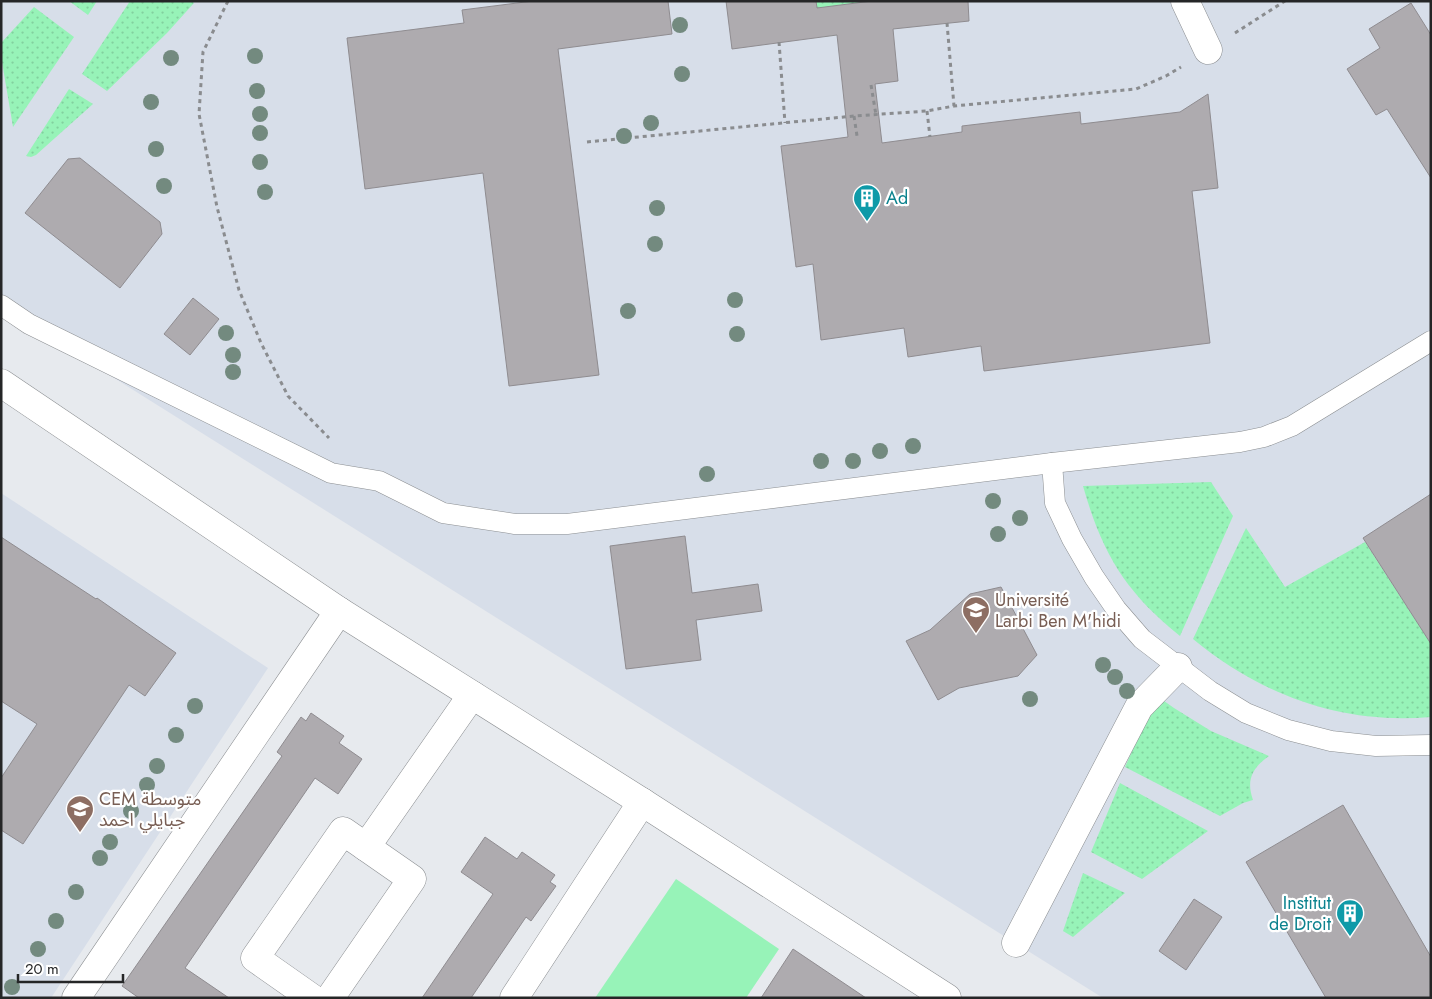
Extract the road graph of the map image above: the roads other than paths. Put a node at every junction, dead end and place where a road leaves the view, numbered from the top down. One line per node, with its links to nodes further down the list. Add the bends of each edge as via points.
1 (1185, 1): 2 (street)
2 (1208, 50)
3 (1, 305): 6 (lane, via 28,324 331,473 379,481 443,513 515,524 567,524)
4 (1431, 341): 6 (lane, via 1292,426 1264,437)
5 (1, 383): 7 (street)
6 (1052, 463): 8 (lane, via 1055,503 1094,577 1142,639)
7 (339, 610): 9 (street); 14 (street)
8 (1178, 667): 10 (lane, via 1246,714 1288,730 1331,741 1376,746); 13 (street, via 1138,707)
9 (472, 695): 11 (street); 12 (street)
10 (1431, 745)
11 (642, 802): 17 (street); 18 (street)
12 (366, 847): 15 (street, via 343,831 255,958); 16 (street, via 412,879)
13 (1016, 943)
14 (76, 998)
15 (312, 998)
16 (330, 998)
17 (514, 998)
18 (948, 998)

